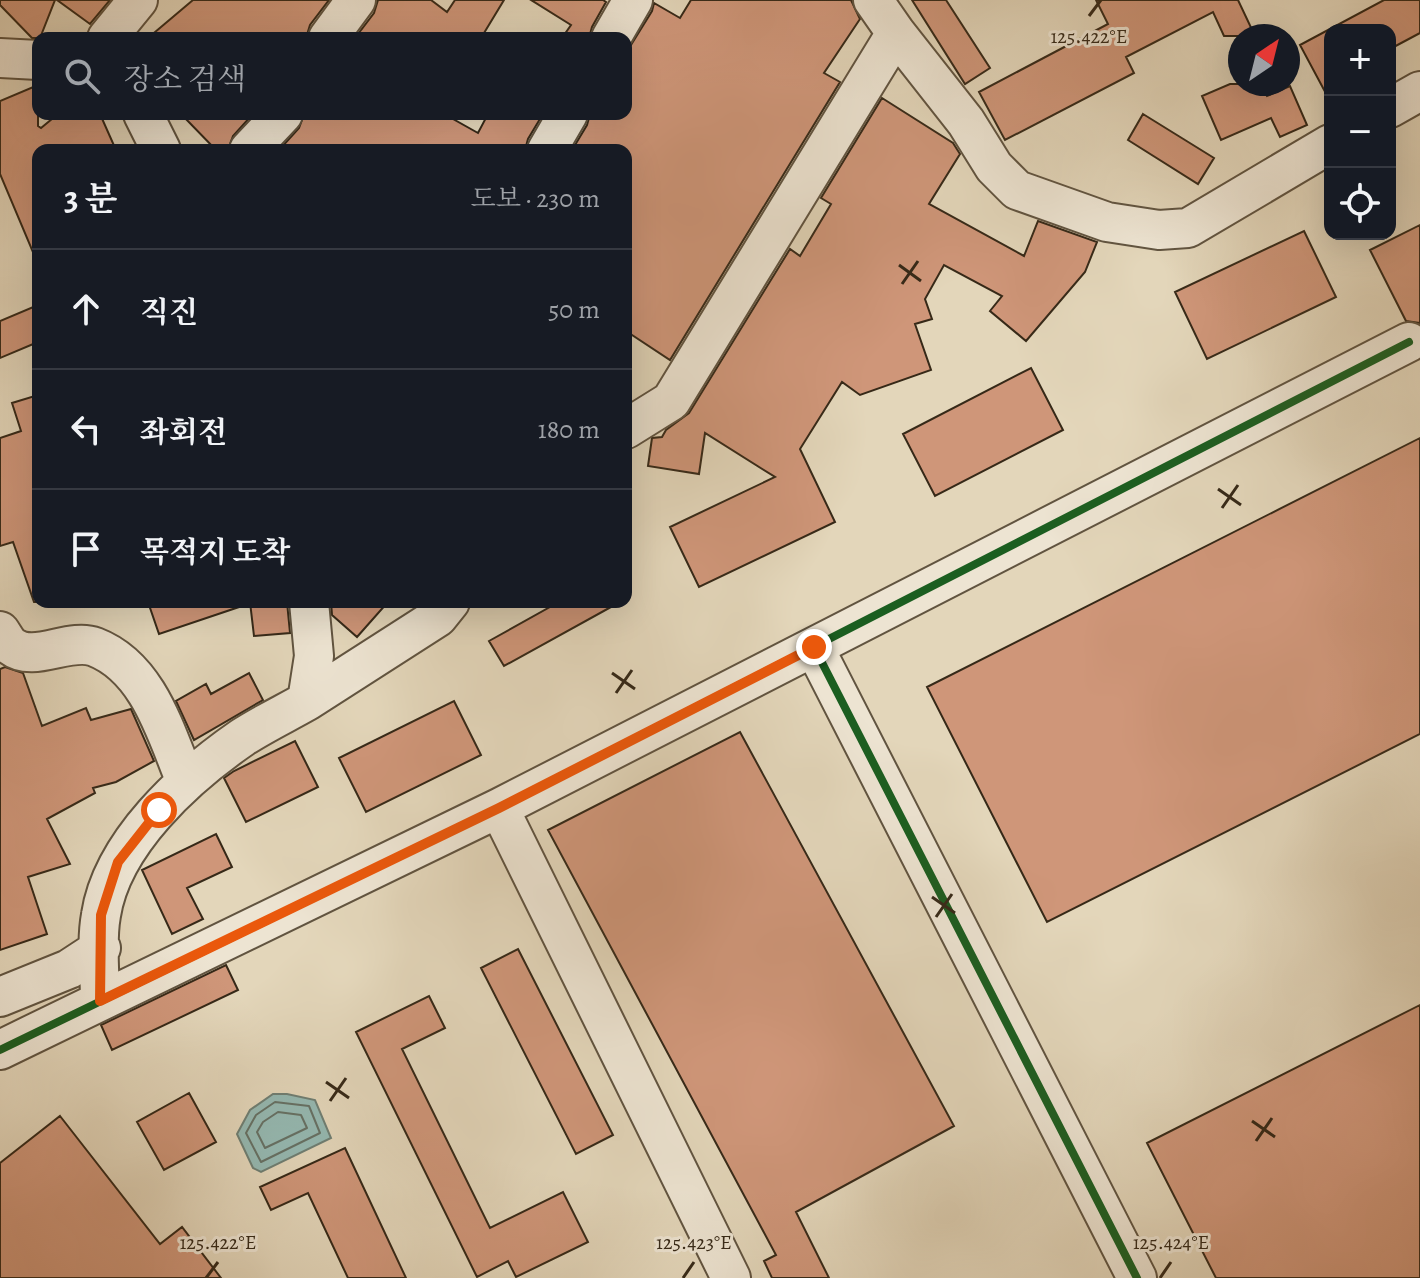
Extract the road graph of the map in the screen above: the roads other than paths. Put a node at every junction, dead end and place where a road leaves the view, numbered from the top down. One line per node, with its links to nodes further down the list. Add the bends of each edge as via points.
1 (138, 0): 7 (street)
2 (145, 0): 3 (street)
3 (158, 0)
4 (356, 0): 8 (street)
5 (633, 0): 9 (street)
6 (873, 0): 10 (street)
7 (112, 32)
8 (332, 32)
9 (614, 32)
10 (896, 33): 21 (street, via 994,167 1017,190 1107,222 1159,230 1188,228); 23 (street, via 671,401)
11 (0, 58): 12 (street)
12 (32, 60)
13 (1420, 91): 14 (street)
14 (1396, 105)
15 (146, 120): 18 (street)
16 (277, 120): 19 (street)
17 (564, 120): 20 (street)
18 (158, 144)
19 (255, 144)
20 (550, 144)
21 (1324, 148)
22 (1409, 342): 27 (street)
23 (632, 425)
24 (310, 608): 28 (street, via 314,656)
25 (445, 608): 28 (street)
26 (0, 631): 29 (street, via 11,646 26,653 93,646 124,664 147,692)
27 (814, 647): 30 (street); 36 (street)
28 (307, 701): 29 (street, via 244,737)
29 (186, 782): 31 (street, via 118,862 101,915)
30 (499, 808): 33 (street); 35 (street)
31 (101, 948): 32 (street, via 69,969); 33 (street)
32 (0, 997)
33 (100, 1001): 34 (street)
34 (0, 1050)
35 (731, 1278)
36 (1137, 1278)

